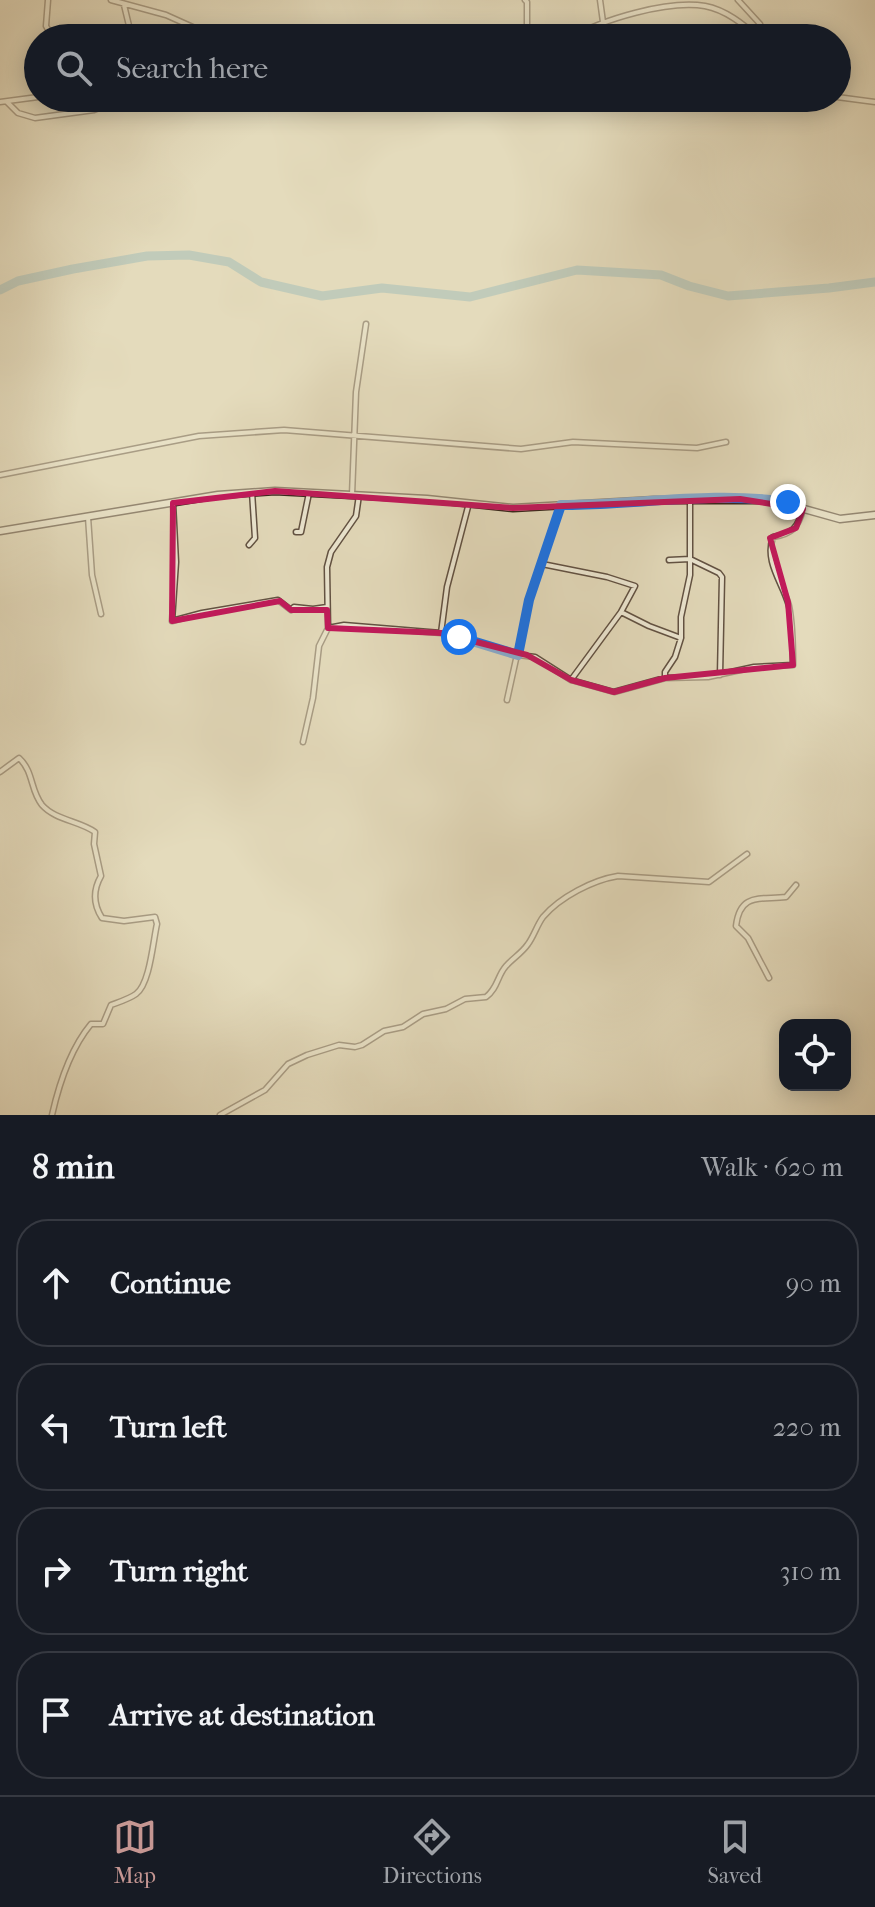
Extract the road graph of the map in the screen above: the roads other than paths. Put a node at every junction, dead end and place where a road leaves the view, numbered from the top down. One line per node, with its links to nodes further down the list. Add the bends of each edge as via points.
1 (48, 0): 11 (street)
2 (111, 0): 8 (street)
3 (525, 0): 14 (street)
4 (600, 0): 10 (street)
5 (659, 0): 9 (street)
6 (738, 0): 17 (street)
7 (132, 3): 8 (street); 13 (street)
8 (124, 5): 12 (street)
9 (659, 9): 10 (street); 16 (street, via 707,6)
10 (603, 22): 15 (street)
11 (46, 24)
12 (129, 24)
13 (186, 24)
14 (527, 24)
15 (599, 24)
16 (741, 24)
17 (760, 24)
18 (24, 99): 21 (street)
19 (851, 99): 22 (street)
20 (0, 102): 21 (street)
21 (7, 102): 23 (street, via 18,113 35,118)
22 (875, 102)
23 (79, 112)
24 (366, 324): 25 (street)
25 (353, 435): 26 (street, via 521,449 573,442 697,448); 27 (street, via 284,430 199,436); 30 (street)
26 (726, 442)
27 (0, 475)
28 (252, 492): 29 (street); 32 (street); 40 (street, via 255,538)
29 (309, 493): 30 (street); 39 (street, via 301,532)
30 (356, 495): 33 (street); 44 (street, via 356,516 328,560)
31 (690, 500): 34 (street); 35 (street, via 772,500); 41 (street)
32 (173, 503): 36 (street); 44 (street, via 172,621 278,600 291,610)
33 (469, 503): 34 (street, via 513,508); 48 (street)
34 (561, 505): 43 (street)
35 (803, 509): 37 (street, via 840,519); 51 (street, via 796,528 773,537 770,545 788,602 793,665)
36 (88, 515): 38 (street); 46 (street)
37 (875, 515)
38 (0, 531)
39 (296, 532)
40 (249, 545)
41 (690, 559): 42 (street); 49 (street); 51 (street, via 722,577)
42 (669, 560)
43 (542, 564): 45 (street, via 635,586); 50 (street)
44 (327, 607): 47 (street)
45 (621, 612): 49 (street); 53 (street)
46 (101, 614)
47 (328, 628): 48 (street); 55 (street, via 319,646)
48 (441, 633): 50 (street)
49 (681, 638): 52 (street)
50 (518, 655): 53 (street, via 535,657); 54 (street)
51 (720, 675): 52 (street)
52 (665, 678): 53 (street, via 614,692)
53 (571, 680)
54 (507, 700)
55 (303, 742)
56 (0, 772): 60 (street, via 19,758 31,771 41,804 95,832 101,876 95,895 102,918 155,917 157,924 141,988 111,1005 103,1024 91,1024 83,1033 69,1056)
57 (747, 854): 61 (street, via 709,882 618,876 590,884 543,917 486,997 423,1014 362,1045 339,1045 307,1055 288,1064 265,1090)
58 (796, 885): 59 (street, via 786,897 748,901 737,914 736,926)
59 (769, 978)
60 (52, 1115)
61 (220, 1115)

